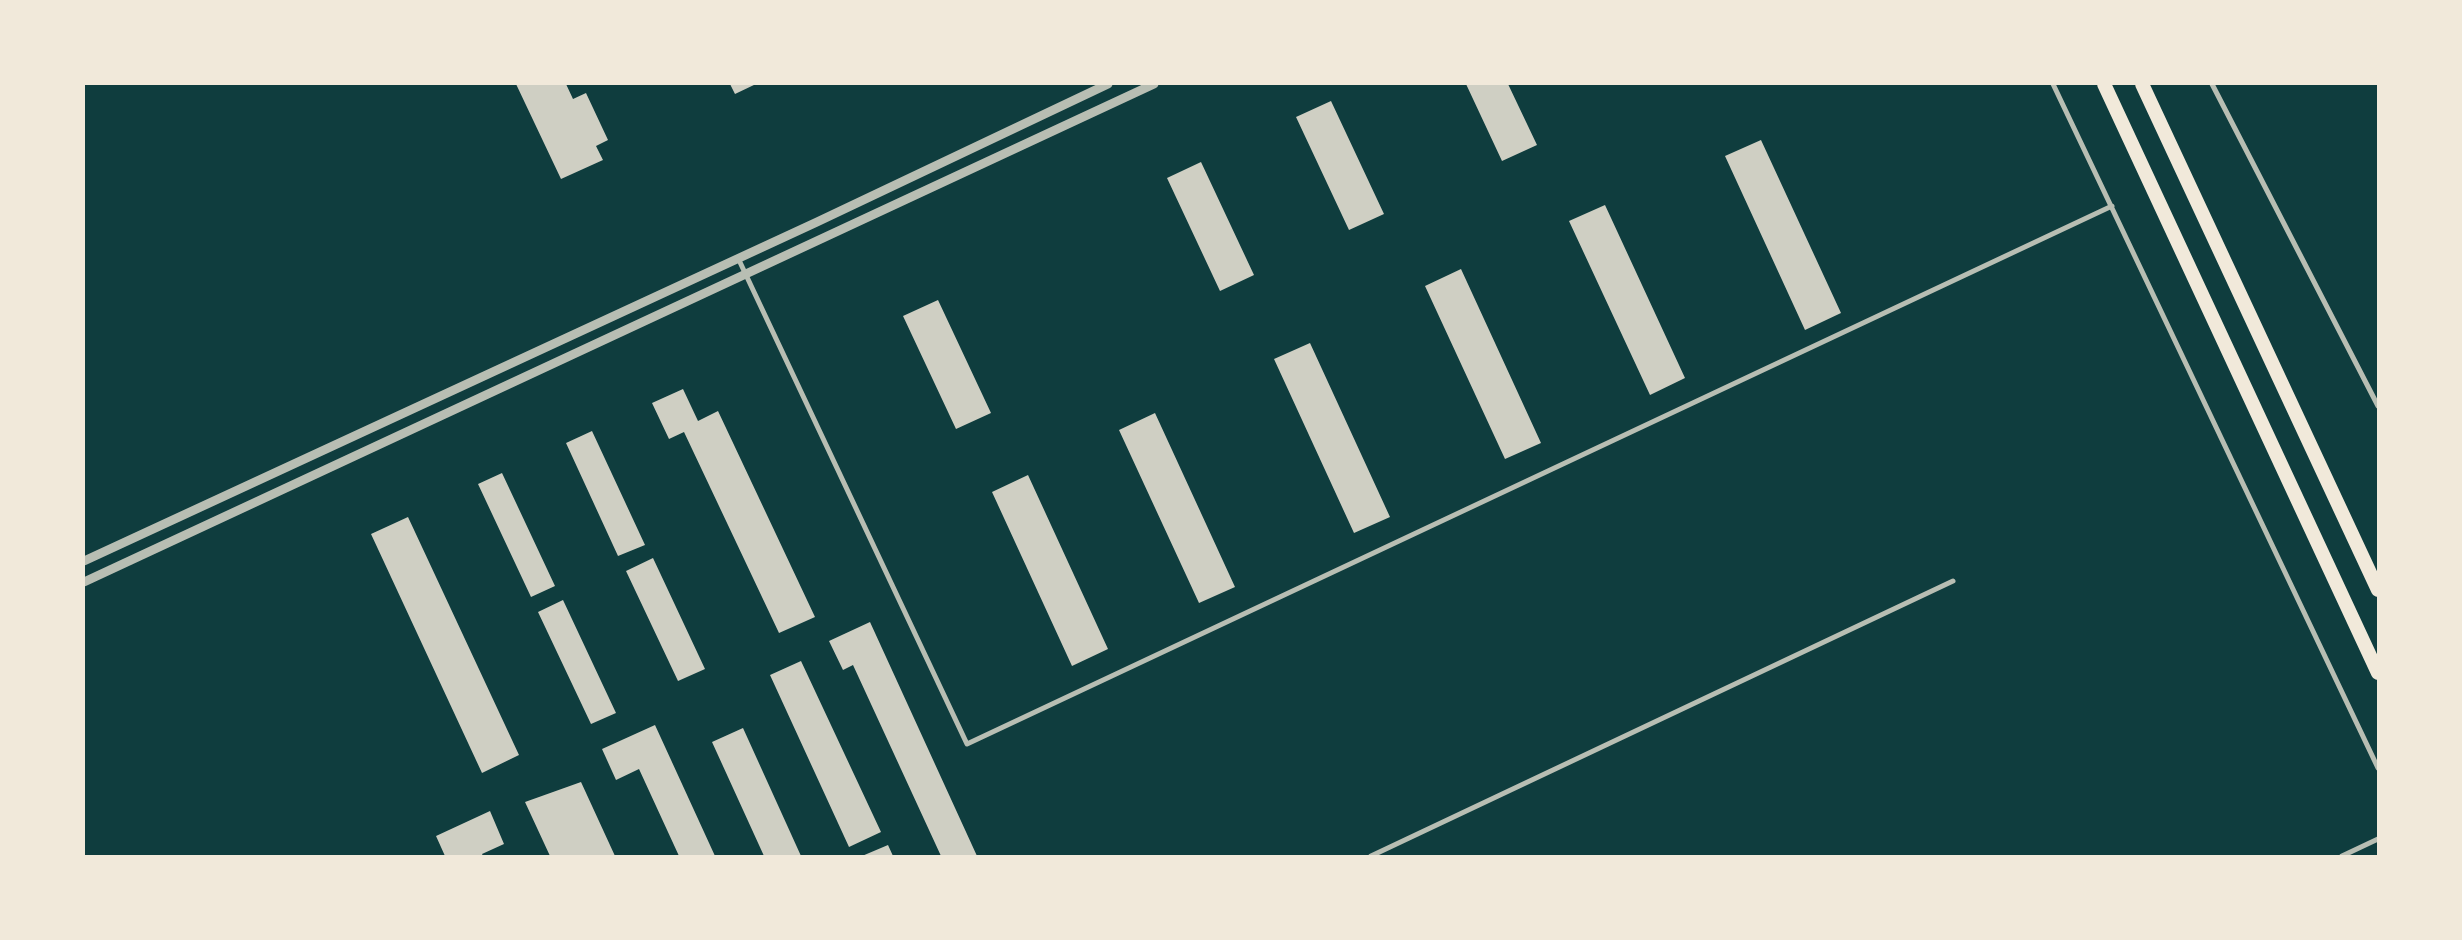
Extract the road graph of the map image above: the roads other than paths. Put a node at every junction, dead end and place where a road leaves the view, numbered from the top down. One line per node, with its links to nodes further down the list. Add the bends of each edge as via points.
1 (1108, 84): 8 (street)
2 (1154, 84): 9 (street)
3 (2053, 84): 7 (street)
4 (2104, 84): 15 (highway)
5 (2142, 84): 14 (highway)
6 (2212, 84): 10 (street)
7 (2112, 206): 9 (street, via 967,744); 16 (street)
8 (738, 258): 9 (street); 11 (street)
9 (745, 274): 13 (street)
10 (2378, 406)
11 (84, 561)
12 (1954, 581): 18 (street)
13 (84, 582)
14 (2378, 590)
15 (2378, 672)
16 (2378, 768)
17 (2378, 839): 19 (street)
18 (1370, 856)
19 (2342, 856)

